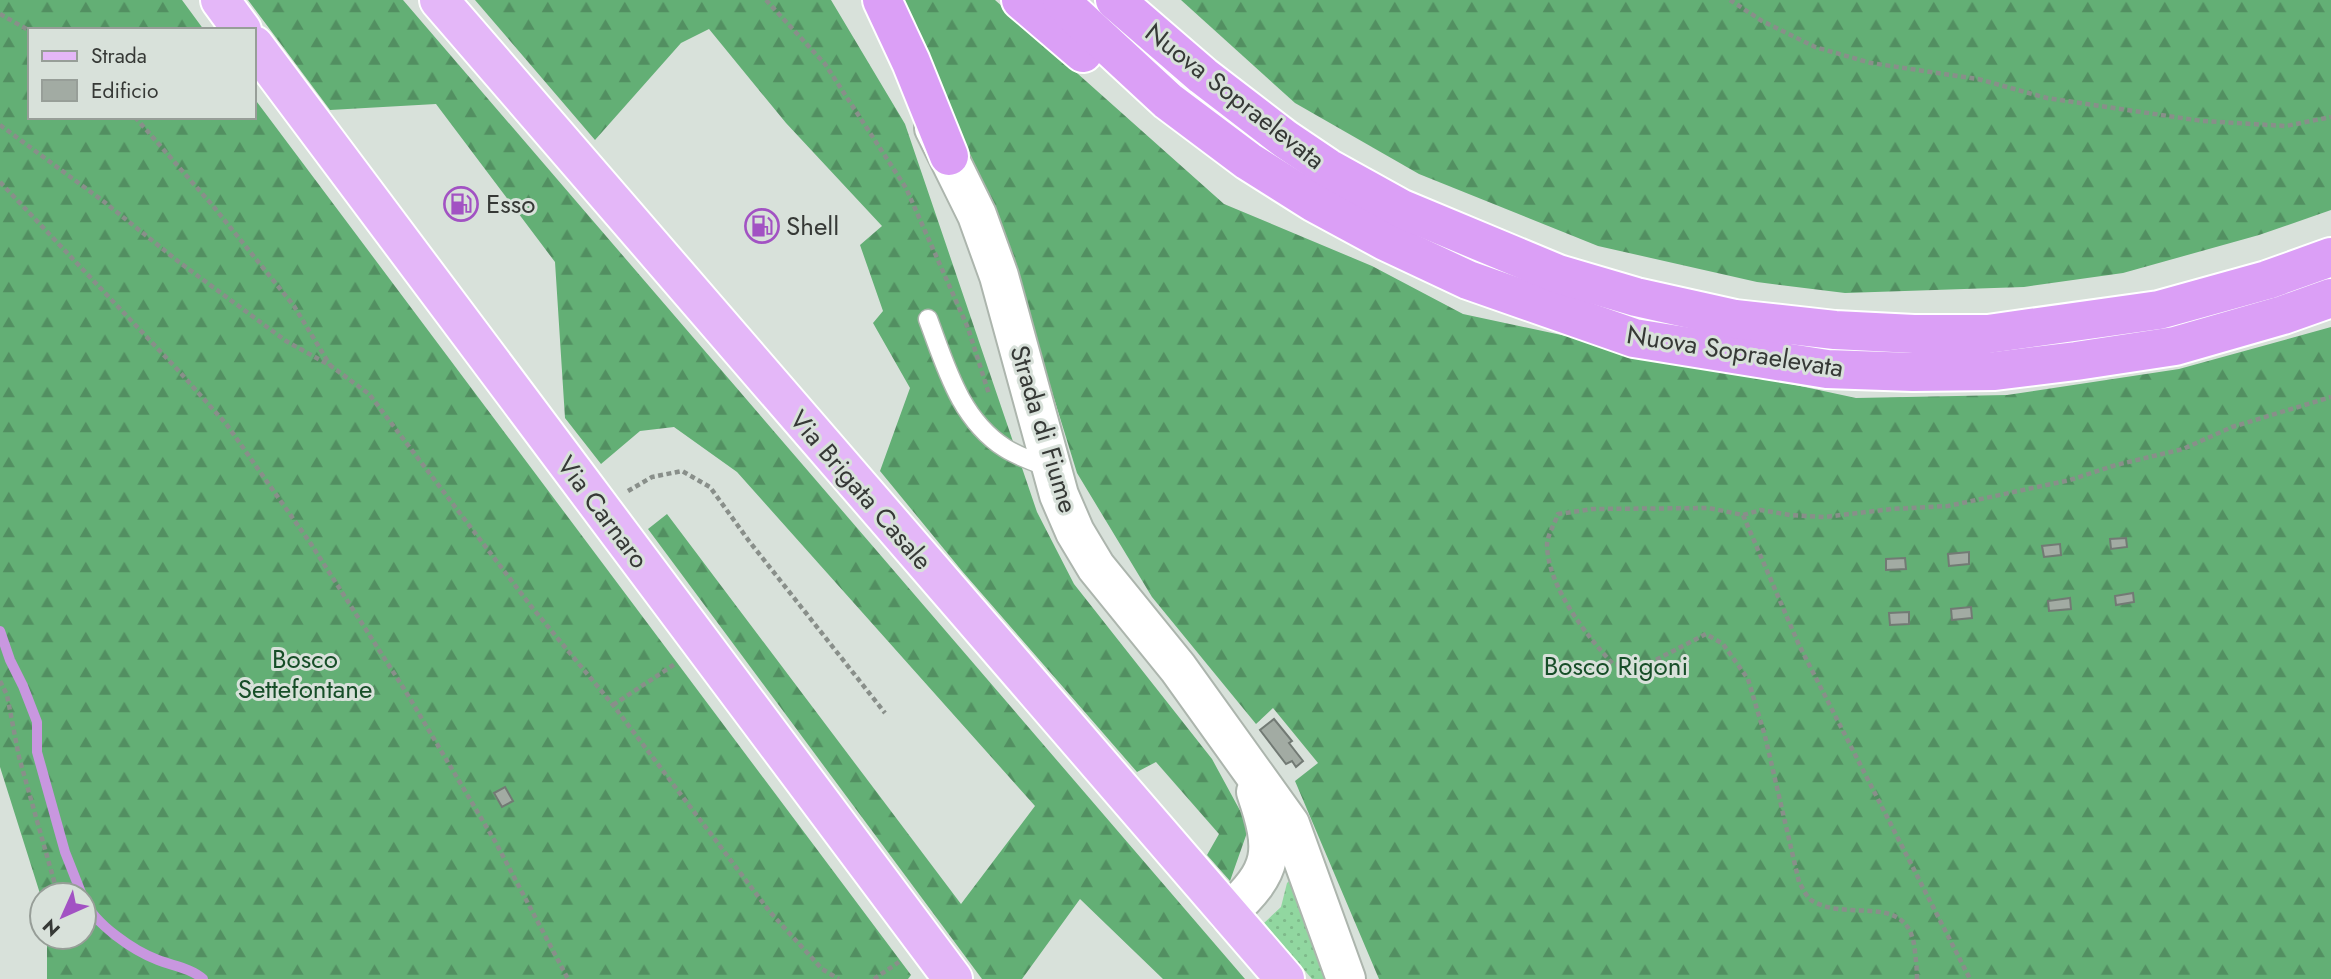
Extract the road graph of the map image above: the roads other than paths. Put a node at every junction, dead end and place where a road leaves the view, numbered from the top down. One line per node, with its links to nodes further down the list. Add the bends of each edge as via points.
1 (220, 0): 9 (main road)
2 (439, 0): 18 (main road, Via Brigata Casale)
3 (864, 0): 11 (main road, Strada di Fiume)
4 (882, 0): 11 (highway)
5 (1021, 0): 12 (highway, via 1177,125)
6 (1062, 0): 12 (highway, Nuova Sopraelevata, via 1168,101 1248,161)
7 (1115, 0): 12 (highway, Nuova Sopraelevata)
8 (1143, 0): 12 (highway, via 1211,66)
9 (241, 28)
10 (256, 48): 19 (main road, Via Carnaro)
11 (949, 156): 16 (main road, Strada di Fiume, via 999,276)
12 (1320, 185): 13 (highway, Nuova Sopraelevata, via 1402,209 1558,274 1636,297 1735,319 1835,330 1988,334 2159,310); 14 (highway, Nuova Sopraelevata, via 1385,241 1468,281 1634,338 1827,369 1996,371 2076,361 2175,346)
13 (2331, 257)
14 (2331, 298)
15 (928, 319): 16 (lane, via 954,391 971,415 987,434 1018,456)
16 (1052, 468): 17 (main road, Strada di Fiume, via 1075,532 1096,567)
17 (1245, 760): 18 (main road, via 1268,827 1268,856 1260,880); 21 (main road, Strada di Fiume, via 1290,824)
18 (1228, 913): 20 (main road, Via Brigata Casale)
19 (953, 979)
20 (1285, 979)
21 (1346, 979)

